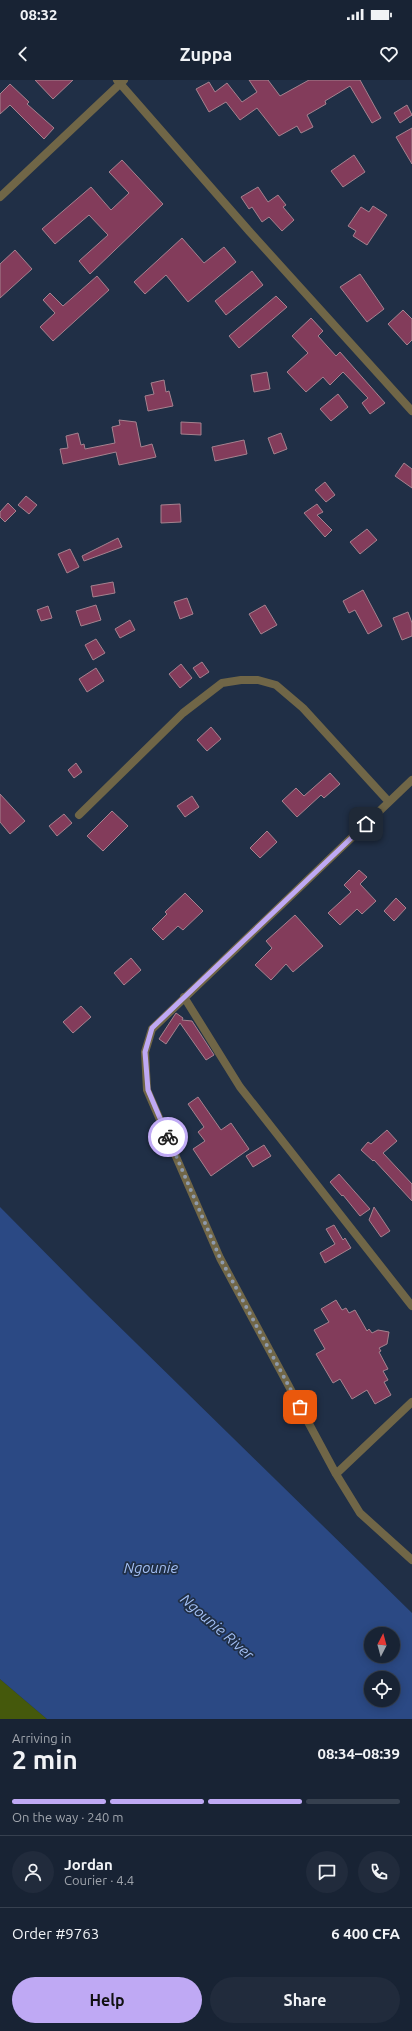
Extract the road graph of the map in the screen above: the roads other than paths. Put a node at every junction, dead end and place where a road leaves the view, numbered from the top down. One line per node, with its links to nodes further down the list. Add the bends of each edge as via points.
1 (120, 81): 2 (street); 3 (street, via 254,237)
2 (0, 198)
3 (412, 412)
4 (412, 780): 5 (street)
5 (389, 802): 6 (street, via 303,708 276,685 258,680 241,680 222,684 183,714); 7 (street)
6 (80, 815)
7 (184, 997): 8 (street, via 240,1087); 10 (street, via 152,1028 145,1052 148,1090 220,1258)
8 (412, 1306)
9 (412, 1402): 10 (street)
10 (336, 1474): 11 (street, via 360,1513)
11 (412, 1560)

